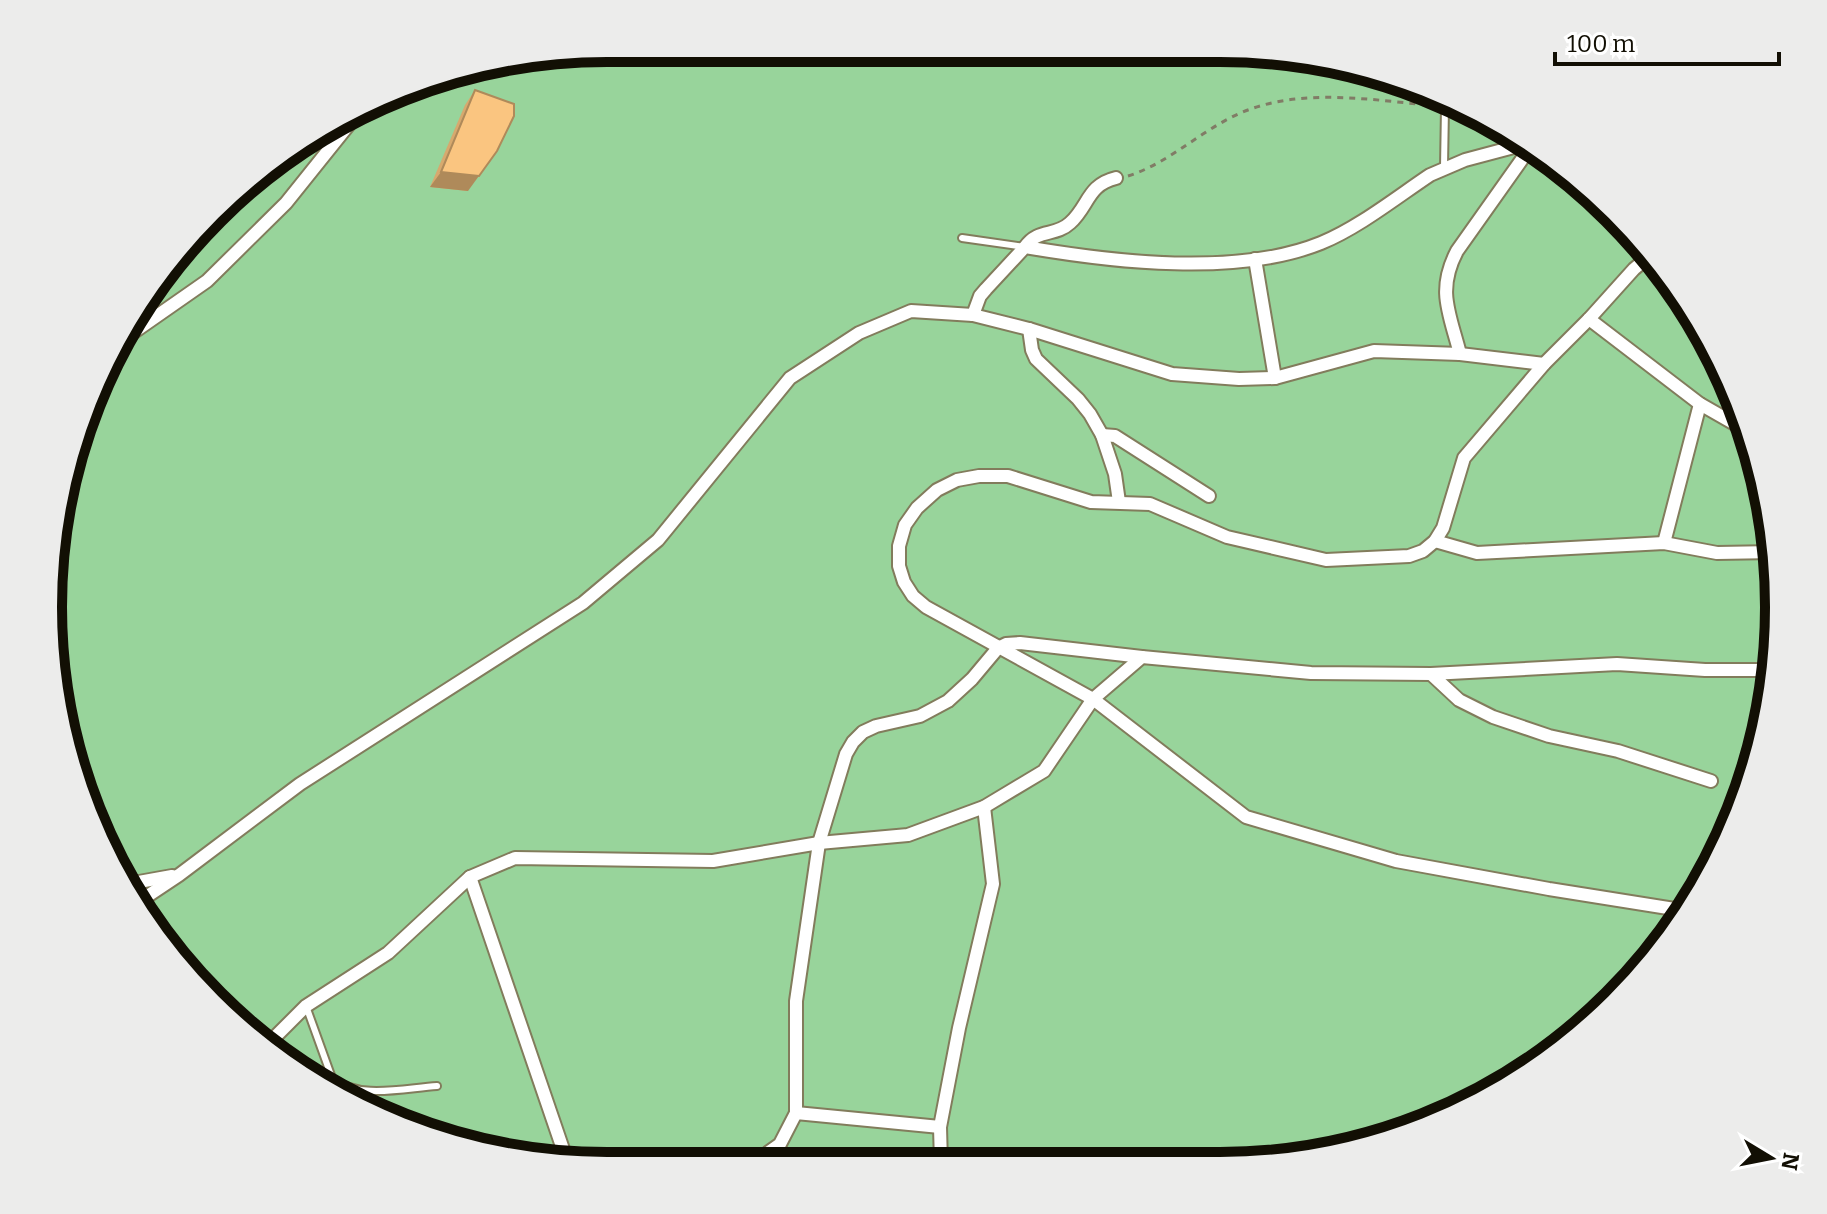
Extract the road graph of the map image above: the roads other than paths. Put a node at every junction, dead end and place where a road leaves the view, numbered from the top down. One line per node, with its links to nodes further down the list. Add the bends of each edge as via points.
1 (1445, 110): 5 (lane)
2 (345, 129): 13 (street, via 286,203 207,281)
3 (1513, 147): 5 (street)
4 (1525, 155): 15 (street, via 1449,266 1445,294)
5 (1444, 167): 9 (street, via 1324,242)
6 (1116, 178): 8 (street, via 1092,191 1068,225 1032,237)
7 (962, 238): 8 (lane)
8 (1025, 247): 9 (street, via 1103,259); 11 (street, via 980,296)
9 (1255, 259): 17 (street)
10 (1642, 262): 12 (street)
11 (973, 315): 14 (street); 34 (street, via 911,311 859,333 790,378 658,540 583,603 300,784)
12 (1589, 319): 16 (street); 18 (street)
13 (138, 329)
14 (1029, 329): 17 (street, via 1172,374); 20 (street, via 1036,359 1078,399)
15 (1460, 354): 16 (street); 17 (street, via 1374,351)
16 (1544, 364): 23 (street, via 1464,458)
17 (1275, 378)
18 (1700, 404): 19 (street); 24 (street)
19 (1733, 423)
20 (1102, 435): 21 (street, via 1115,436); 22 (street)
21 (1209, 496)
22 (1119, 502): 23 (street, via 1150,504 1227,537 1326,560 1409,556); 26 (street, via 1091,502 1008,476 979,476 937,490 917,508 899,546 904,582 926,607)
23 (1435, 541): 24 (street, via 1477,553)
24 (1664, 543): 25 (street, via 1717,553)
25 (1762, 552)
26 (998, 648): 27 (street, via 1020,643); 30 (street); 33 (street, via 948,701 920,716 876,726 853,742)
27 (1142, 657): 29 (street, via 1311,673); 30 (street)
28 (1761, 670): 29 (street, via 1617,664)
29 (1431, 674): 31 (street, via 1459,700 1493,717)
30 (1093, 699): 32 (street, via 1044,771); 38 (street, via 1246,817 1396,861)
31 (1711, 781)
32 (984, 807): 33 (street, via 908,835); 45 (street, via 993,884)
33 (819, 843): 35 (street, via 713,861 515,858); 44 (street, via 796,1001)
34 (179, 875): 36 (street); 37 (street)
35 (470, 877): 39 (street, via 388,953); 46 (street)
36 (137, 882)
37 (146, 897)
38 (1674, 909)
39 (306, 1006): 40 (street); 41 (lane)
40 (274, 1038)
41 (332, 1078)
42 (437, 1086): 43 (lane)
43 (357, 1091)
44 (796, 1113): 45 (street); 47 (street, via 780,1144)
45 (940, 1127): 48 (street)
46 (563, 1150)
47 (769, 1152)
48 (941, 1152)

